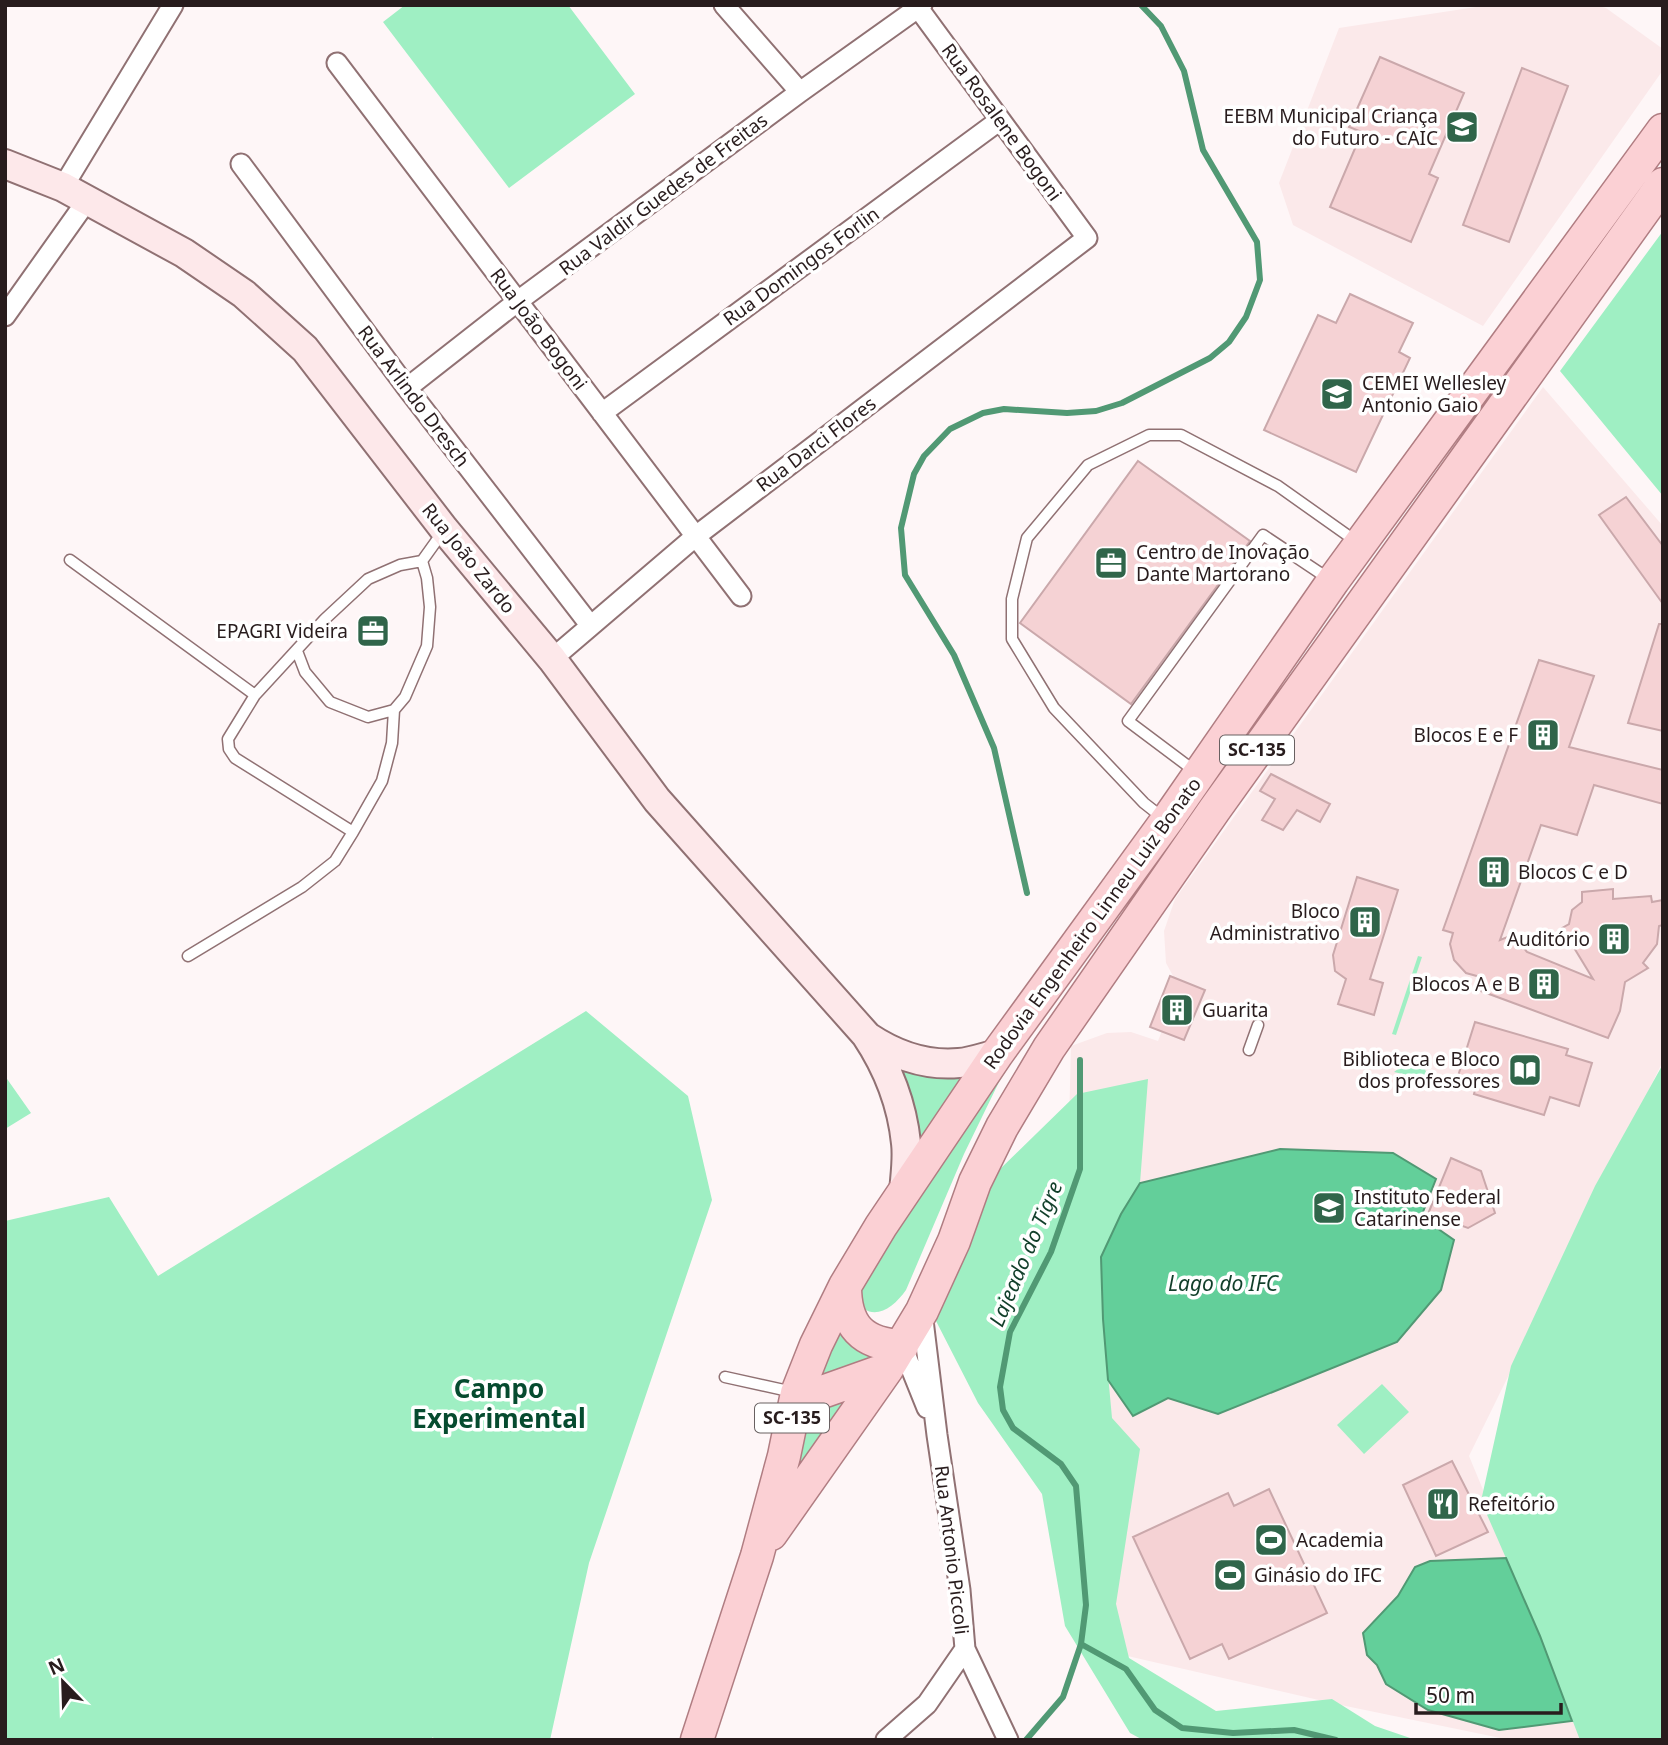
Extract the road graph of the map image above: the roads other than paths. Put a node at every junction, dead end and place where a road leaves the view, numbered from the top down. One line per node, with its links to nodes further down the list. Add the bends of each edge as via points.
1 (173, 5): 11 (street)
2 (724, 5): 5 (street)
3 (919, 6): 5 (street, Rua Valdir Guedes de Freitas); 6 (street, Rua Rosalene Bogoni)
4 (337, 63): 14 (street, Rua João Bogoni)
5 (800, 92): 14 (street, Rua Valdir Guedes de Freitas)
6 (1000, 120): 13 (street, Rua Rosalene Bogoni); 17 (street, Rua Domingos Forlin)
7 (1663, 131): 20 (main road, Rodovia Engenheiro Linneu Luiz Bonato / SC-135)
8 (5, 164): 11 (main road, Rua João Zardo)
9 (241, 164): 16 (street, Rua Arlindo Dresch)
10 (1663, 184): 40 (main road, Rodovia Engenheiro Linneu Luiz Bonato / SC-135, via 1049,1048 1002,1127)
11 (62, 187): 12 (main road, Rua João Zardo)
12 (86, 202): 15 (street); 18 (main road, Rua João Zardo, via 184,253 244,293 305,349)
13 (1087, 238): 19 (street, Rua Darci Flores)
14 (518, 301): 16 (street, Rua Valdir Guedes de Freitas); 17 (street, Rua João Bogoni)
15 (5, 316)
16 (407, 388): 25 (street, Rua Arlindo Dresch)
17 (602, 413): 19 (street, Rua João Bogoni)
18 (444, 529): 22 (lane); 27 (main road, Rua João Zardo)
19 (696, 536): 24 (street, Rua João Bogoni); 25 (street, Rua Darci Flores)
20 (1361, 544): 23 (main road, Rodovia Engenheiro Linneu Luiz Bonato / SC-135); 31 (lane, via 1279,486 1181,435 1149,435 1088,465 1027,538 1012,599 1012,639 1054,708 1144,803)
21 (71, 560): 28 (lane)
22 (422, 561): 26 (lane, via 368,579); 29 (lane, via 430,607 427,646 405,697)
23 (1333, 581): 30 (main road, Rodovia Engenheiro Linneu Luiz Bonato / SC-135); 30 (lane, via 1263,535 1128,721)
24 (741, 596)
25 (590, 625): 27 (street, Rua Darci Flores)
26 (297, 651): 28 (lane); 29 (lane, via 305,672 330,702 368,717)
27 (552, 659): 35 (main road, Rua João Zardo, via 657,800)
28 (255, 695): 32 (lane, via 228,739 235,758)
29 (394, 710): 32 (lane, via 392,743 382,781)
30 (1199, 774): 31 (main road, Rodovia Engenheiro Linneu Luiz Bonato / SC-135)
31 (1167, 821): 37 (main road, Rodovia Engenheiro Linneu Luiz Bonato / SC-135)
32 (353, 832): 33 (lane, via 335,861 302,887)
33 (188, 956)
34 (1258, 1025): 36 (lane)
35 (866, 1035): 37 (main road, Rua João Zardo, via 885,1048 921,1061 960,1063); 38 (main road, Rua João Zardo, via 898,1098 906,1145)
36 (1249, 1050)
37 (997, 1054): 38 (main road, Rodovia Engenheiro Linneu Luiz Bonato / SC-135)
38 (904, 1193): 39 (main road, Rodovia Engenheiro Linneu Luiz Bonato / SC-135)
39 (845, 1286): 41 (main road, via 845,1306 852,1323); 43 (main road, Rodovia Engenheiro Linneu Luiz Bonato / SC-135)
40 (922, 1311): 41 (main road, Rodovia Engenheiro Linneu Luiz Bonato / SC-135); 44 (street)
41 (894, 1357): 43 (main road, via 825,1391); 44 (street); 45 (main road, Rodovia Engenheiro Linneu Luiz Bonato / SC-135)
42 (725, 1377): 43 (lane)
43 (797, 1393): 45 (main road, Rodovia Engenheiro Linneu Luiz Bonato / SC-135)
44 (937, 1436): 46 (street, Rua Antonio Piccoli)
45 (757, 1556): 47 (main road, Rodovia Engenheiro Linneu Luiz Bonato / SC-135)
46 (965, 1649): 48 (street, via 927,1704); 49 (street, Rua Antonio Piccoli)
47 (697, 1740)
48 (886, 1740)
49 (1008, 1740)

